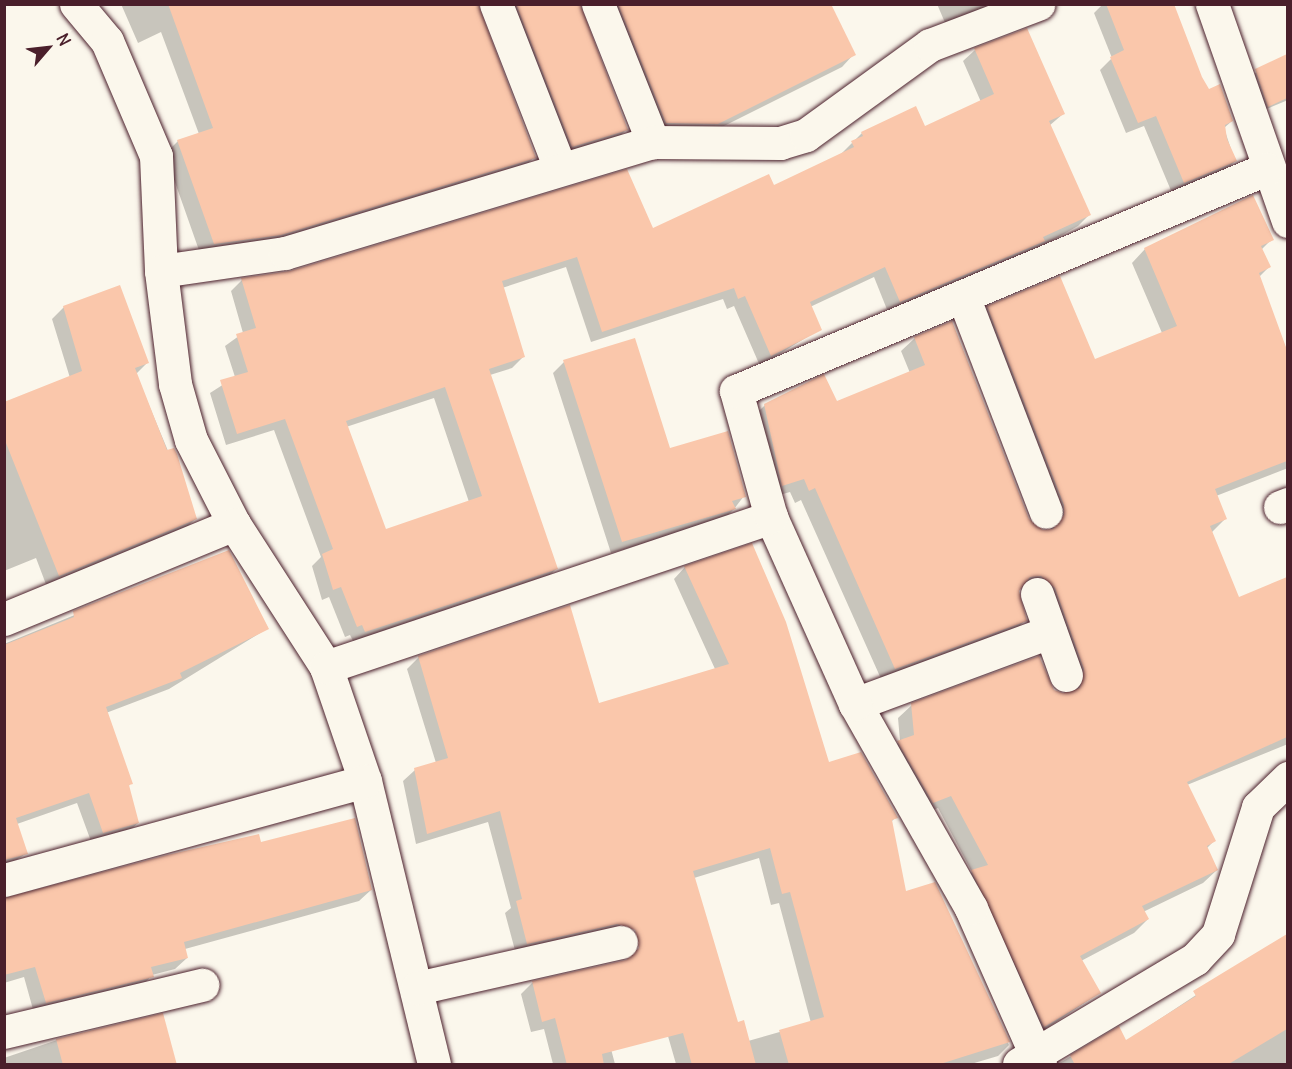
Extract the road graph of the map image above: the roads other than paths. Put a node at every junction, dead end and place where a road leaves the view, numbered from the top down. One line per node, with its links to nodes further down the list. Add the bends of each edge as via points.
1 (76, 4): 10 (street, via 107,41 156,156)
2 (496, 4): 7 (street)
3 (598, 4): 6 (street)
4 (1038, 4): 6 (street, via 930,45 806,135 780,143)
5 (1212, 4): 8 (street)
6 (653, 142): 7 (street)
7 (560, 168): 10 (street, via 285,253)
8 (1266, 169): 9 (street); 11 (street)
9 (1287, 221)
10 (161, 272): 14 (street, via 175,384 191,440)
11 (963, 296): 12 (street); 13 (street, via 736,391)
12 (1046, 512)
13 (771, 518): 18 (street); 20 (street)
14 (234, 524): 16 (street); 18 (street)
15 (1037, 594): 17 (street)
16 (4, 619)
17 (1050, 632): 19 (street); 20 (street)
18 (326, 667): 22 (street)
19 (1066, 675)
20 (855, 704): 28 (street, via 971,908)
21 (1287, 778): 28 (street, via 1258,807 1218,934 1195,959)
22 (365, 781): 23 (street); 26 (street)
23 (4, 880)
24 (621, 942): 26 (street)
25 (202, 985): 27 (street)
26 (417, 988): 29 (street)
27 (4, 1032)
28 (1032, 1062)
29 (434, 1065)

